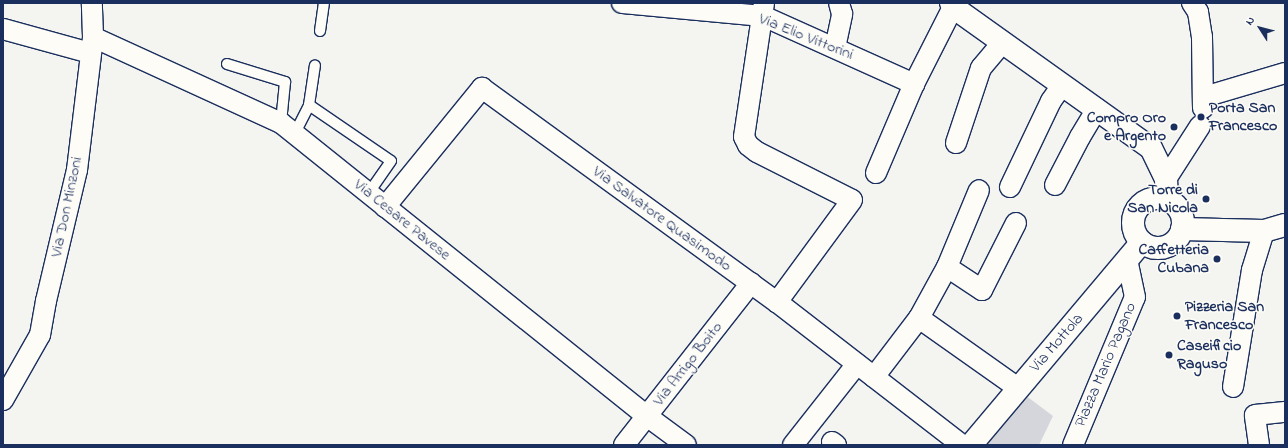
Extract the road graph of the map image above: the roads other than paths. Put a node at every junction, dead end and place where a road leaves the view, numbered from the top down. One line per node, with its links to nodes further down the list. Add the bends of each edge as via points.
1 (92, 3): 12 (street, Via Don Minzoni)
2 (324, 3): 10 (lane)
3 (839, 3): 13 (street, via 842,14)
4 (630, 4): 7 (street, Via Elio Vittorini)
5 (952, 5): 11 (street); 17 (street)
6 (1198, 6): 21 (street, via 1202,37)
7 (702, 7): 8 (street, Via Elio Vittorini)
8 (763, 10): 13 (street, Via Elio Vittorini); 39 (street, via 744,137 748,145 757,152 852,200)
9 (3, 28): 12 (street, Via Cesare Pavese)
10 (320, 31)
11 (1003, 42): 18 (street); 23 (street, via 981,68)
12 (92, 45): 22 (street, Via Cesare Pavese); 45 (street, Via Don Minzoni, via 77,170 40,335)
13 (835, 48): 17 (street, Via Elio Vittorini)
14 (228, 64): 22 (lane, via 286,82)
15 (315, 65): 19 (lane)
16 (1285, 73): 21 (street)
17 (914, 84): 24 (street)
18 (1062, 85): 20 (street); 26 (street, via 1051,100)
19 (308, 105): 22 (lane); 29 (lane, via 391,161)
20 (1097, 109): 25 (street); 27 (street, via 1151,148)
21 (1203, 110): 27 (street)
22 (288, 128): 29 (street, Via Cesare Pavese)
23 (956, 143)
24 (876, 173)
25 (1055, 185)
26 (1010, 187)
27 (1166, 189): 33 (street, via 1182,214); 35 (street, via 1144,202 1135,211 1135,233)
28 (979, 190): 37 (street)
29 (368, 194): 30 (street, Via Cesare Pavese)
30 (385, 207): 38 (street, Via Salvatore Quasimodo, via 482,88); 47 (street, Via Cesare Pavese)
31 (1016, 223): 37 (street, via 982,290)
32 (1285, 225): 34 (street)
33 (1182, 229): 34 (street); 35 (street, via 1175,241 1163,247 1155,248)
34 (1264, 231): 43 (street, via 1252,270)
35 (1142, 242): 36 (street, Via Mottola)
36 (1127, 260): 44 (street, Via Mottola); 53 (street, Piazza Mario Pagano, via 1135,297)
37 (947, 267): 40 (street)
38 (751, 284): 39 (street, Via Salvatore Quasimodo); 47 (street, Via Arrigo Boito)
39 (777, 302): 41 (street, Via Salvatore Quasimodo)
40 (919, 318): 42 (street); 44 (street)
41 (857, 364): 42 (street, Via Salvatore Quasimodo); 50 (street)
42 (874, 377): 51 (street, Via Salvatore Quasimodo)
43 (1233, 387)
44 (1018, 388): 52 (street, Via Mottola)
45 (3, 400)
46 (1285, 412): 54 (street, via 1255,415)
47 (648, 416): 48 (street, Via Arrigo Boito); 49 (street, Via Cesare Pavese)
48 (624, 445)
49 (686, 445)
50 (793, 445)
51 (962, 445)
52 (971, 445)
53 (1073, 445)
54 (1259, 445)

